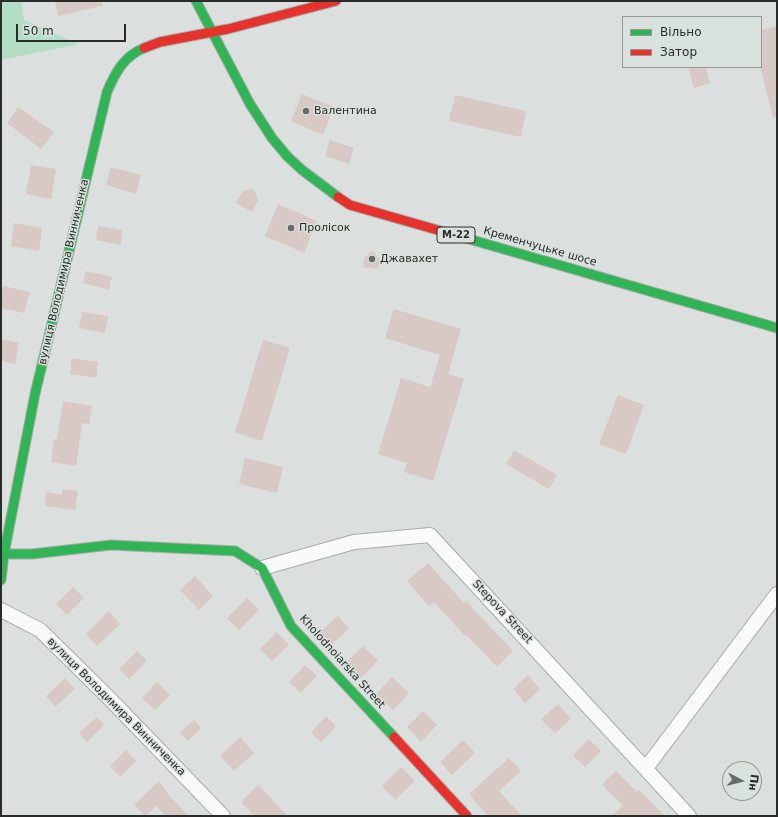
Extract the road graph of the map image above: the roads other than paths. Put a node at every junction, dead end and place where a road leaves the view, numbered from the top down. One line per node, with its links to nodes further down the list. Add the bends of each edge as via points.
1 (196, 1): 3 (main road, Кременчуцьке шосе)
2 (336, 1): 3 (main road, вулиця Володимира Винниченка)
3 (212, 33): 4 (main road, Кременчуцьке шосе / М-22, via 263,124 287,156 316,183 350,204); 5 (main road, вулиця Володимира Винниченка, via 143,48 117,69 107,92 35,394)
4 (777, 328)
5 (4, 554): 6 (main road, via 32,554 111,545 234,551); 7 (main road, вулиця Володимира Винниченка)
6 (262, 568): 10 (street, Stepova Street, via 354,542 430,535); 12 (main road, Kholodnoiarska Street, via 291,626)
7 (1, 580)
8 (777, 594): 10 (street)
9 (1, 610): 11 (street, вулиця Володимира Винниченка, via 40,630)
10 (646, 768): 13 (street, Stepova Street)
11 (223, 816)
12 (466, 816)
13 (689, 816)

